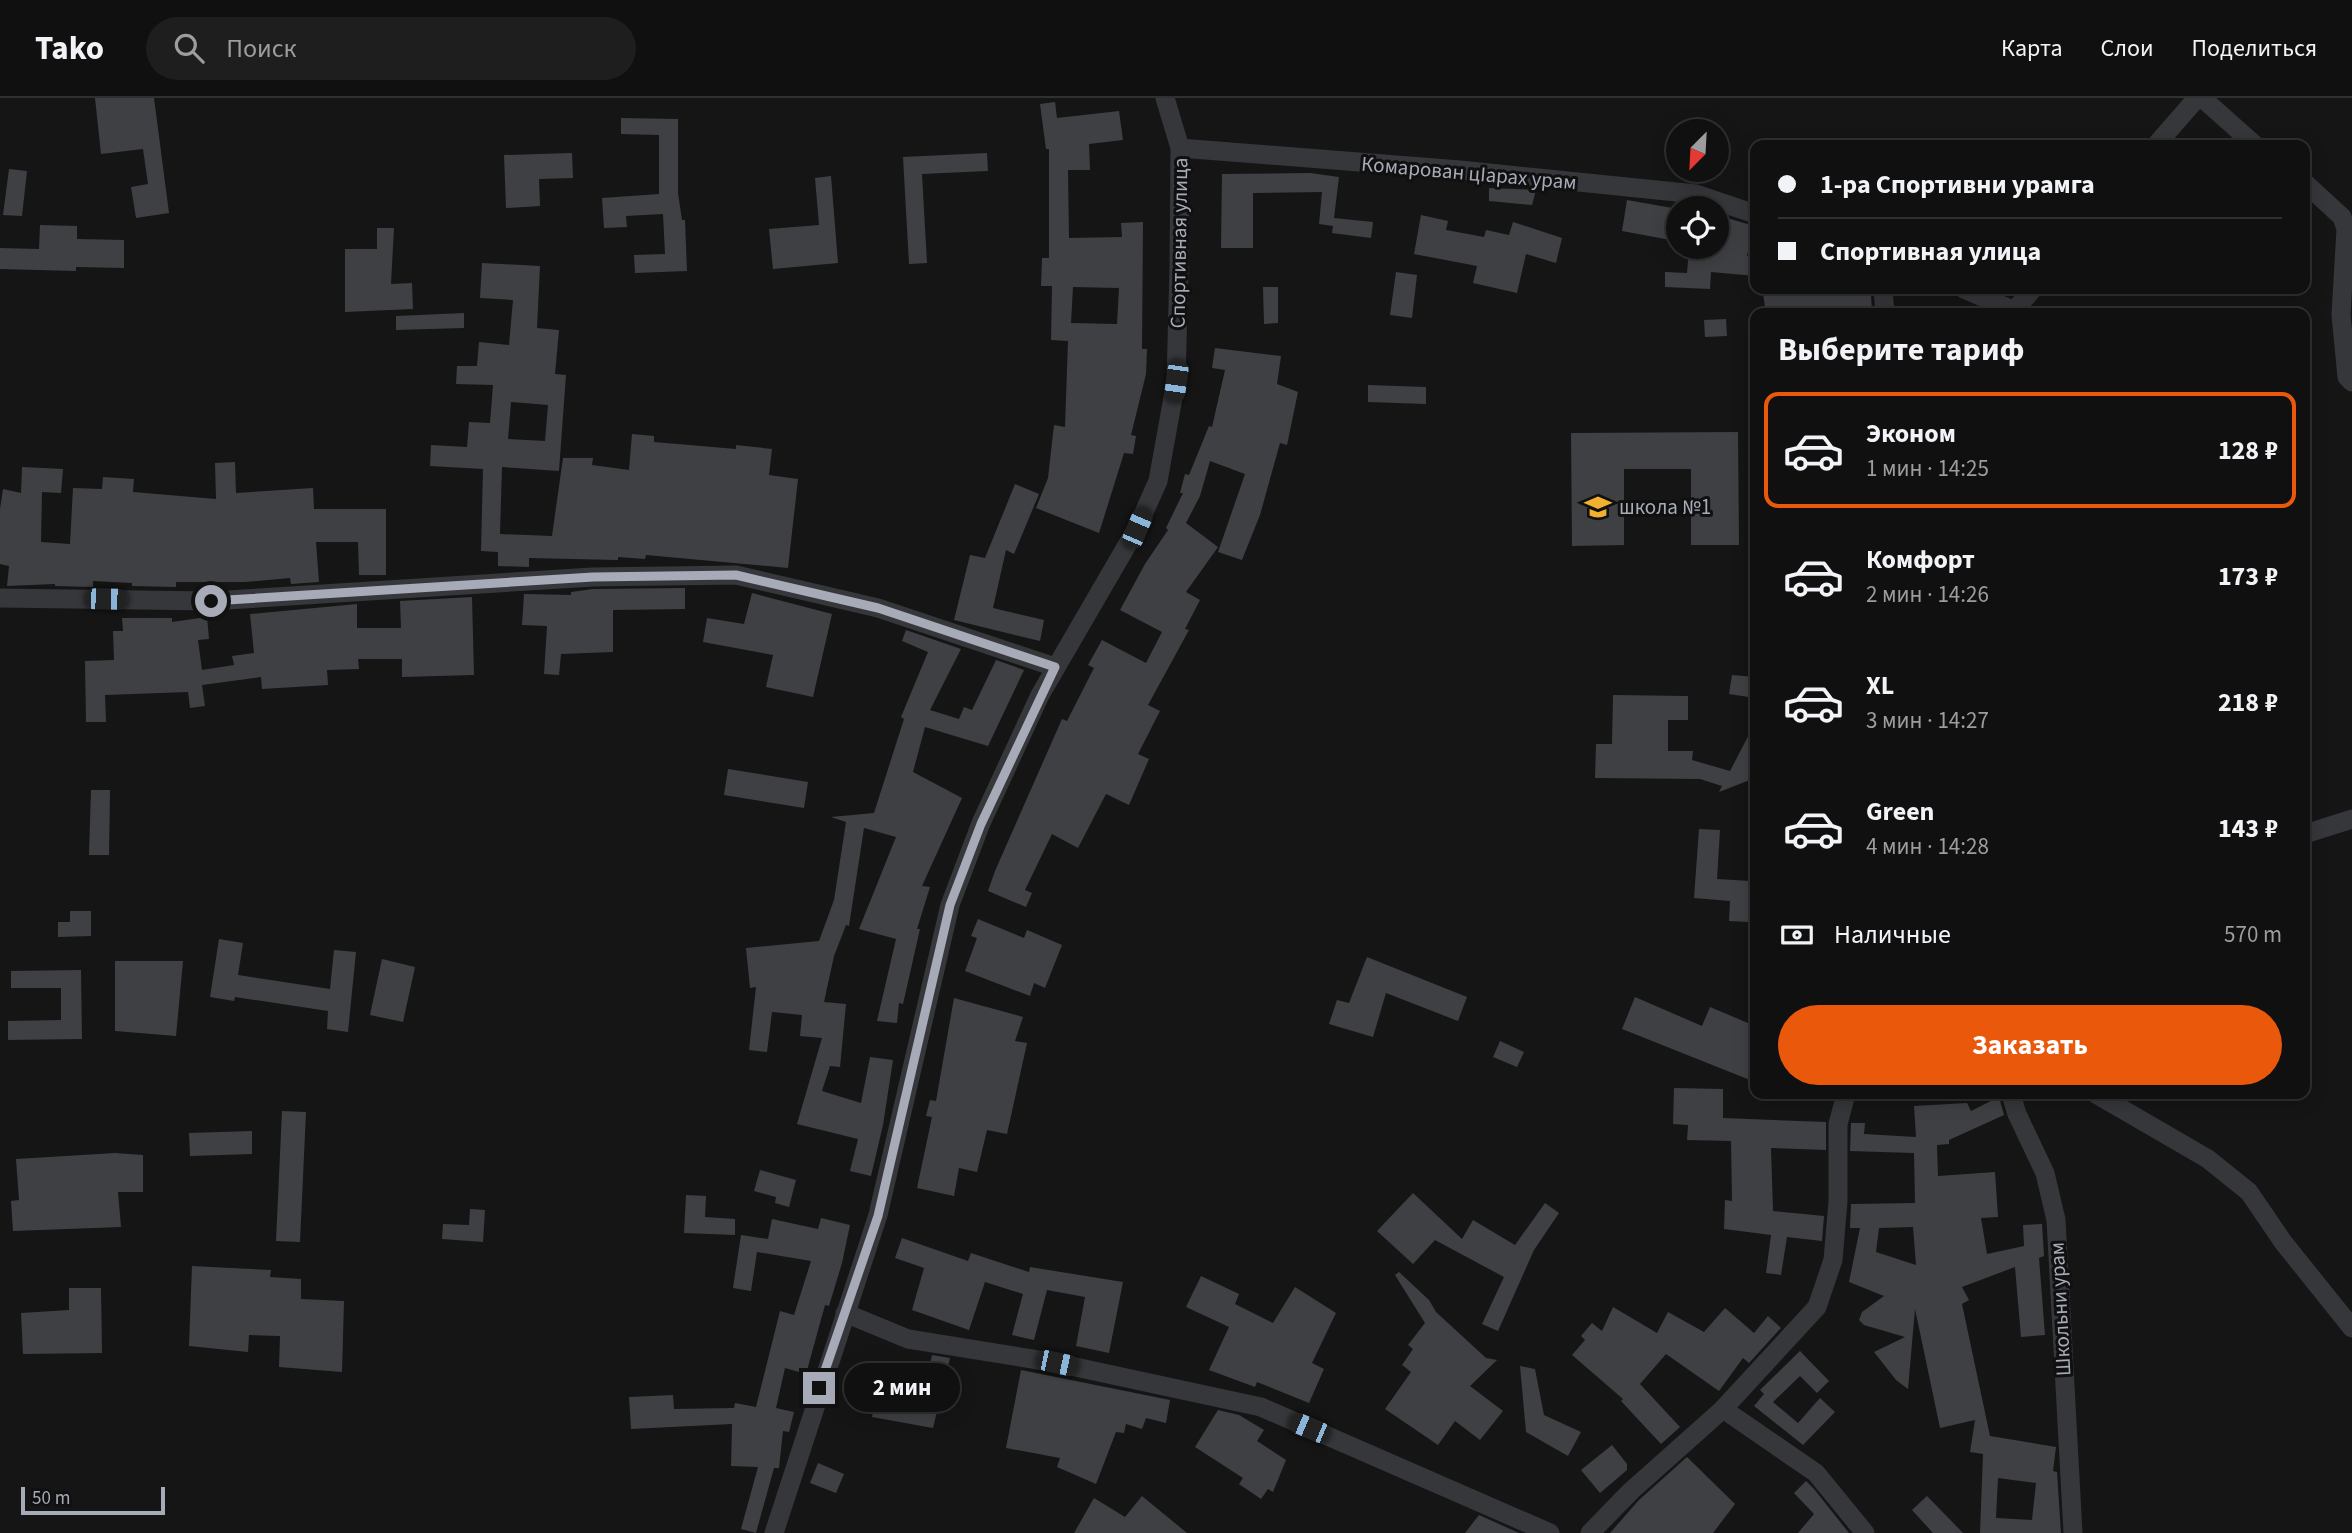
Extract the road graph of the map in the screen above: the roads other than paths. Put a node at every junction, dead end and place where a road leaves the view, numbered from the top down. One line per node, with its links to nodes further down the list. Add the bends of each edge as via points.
1 (1165, 98): 5 (street, Спортивная улица)
2 (2200, 98): 3 (street); 4 (street)
3 (2160, 140)
4 (2249, 140)
5 (1180, 148): 7 (street, Комарован цIарах урам, via 1696,194); 14 (street, Спортивная улица, via 1176,381 1158,481 1137,528)
6 (2310, 187): 12 (street, via 2342,217 2346,229 2341,315 2347,377)
7 (1750, 212)
8 (1975, 294): 10 (street)
9 (2029, 294): 11 (street)
10 (2005, 308)
11 (2017, 308)
12 (2352, 382)
13 (0, 598): 14 (street, via 211,601 593,577 736,575 878,608)
14 (1055, 667): 20 (street, Спортивная улица, via 981,824 950,905 878,1216)
15 (2352, 819): 16 (street)
16 (2310, 832)
17 (1845, 1099): 22 (street, via 1838,1124 1833,1260 1816,1307)
18 (2012, 1099): 27 (street, Школьни урам, via 2045,1173 2056,1220)
19 (2105, 1099): 21 (street, via 2208,1159 2249,1192)
20 (845, 1313): 23 (street, Спортивная улица); 24 (street, via 908,1339 1057,1363 1261,1407)
21 (2352, 1328)
22 (1723, 1409): 25 (street); 26 (street, via 1815,1473)
23 (774, 1533)
24 (1550, 1533)
25 (1590, 1533)
26 (1865, 1533)
27 (2073, 1533)

